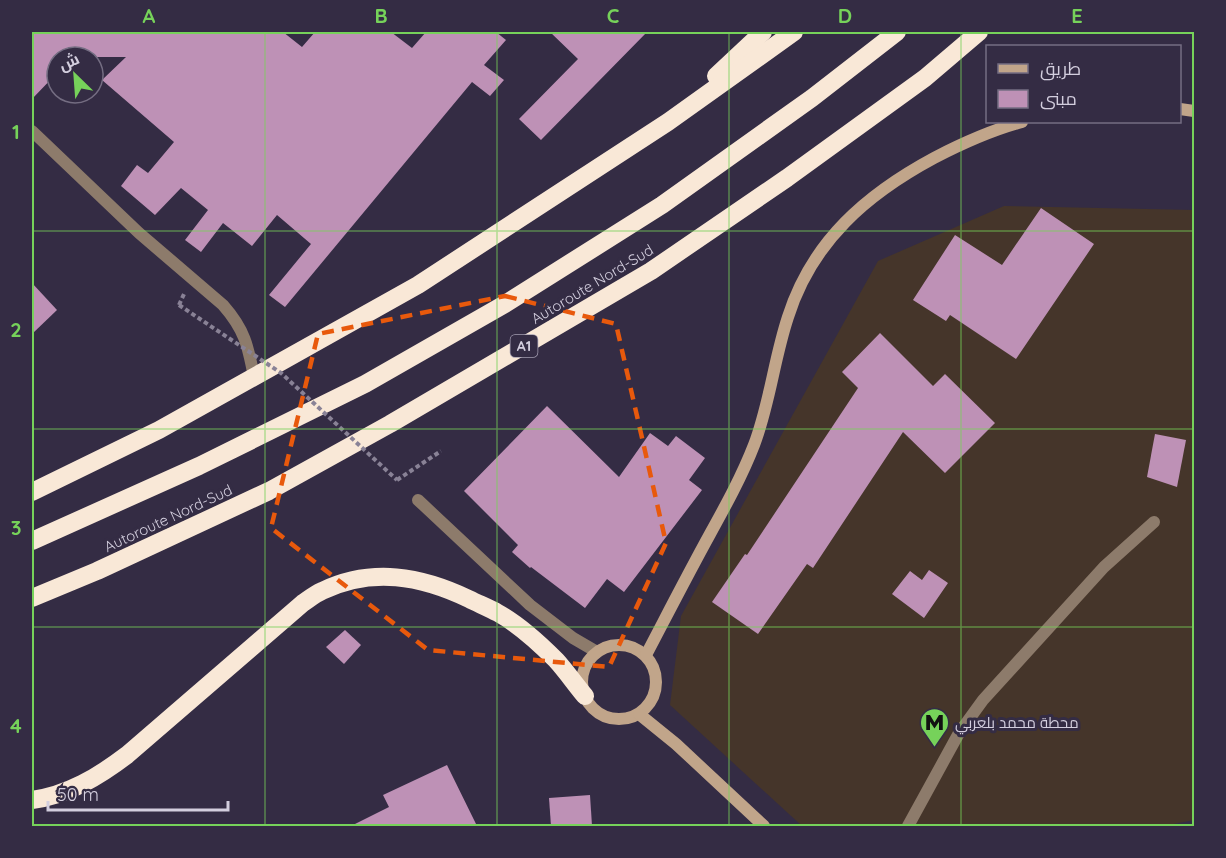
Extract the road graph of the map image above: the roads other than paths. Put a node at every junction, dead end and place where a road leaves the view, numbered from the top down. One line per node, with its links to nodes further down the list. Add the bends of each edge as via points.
1 (763, 32): 5 (highway)
2 (794, 32): 5 (highway)
3 (897, 32): 12 (highway, Autoroute Nord-Sud, via 662,205 505,304 365,384 199,466)
4 (979, 32): 13 (highway, Autoroute Nord-Sud / A1, via 916,84 787,178 651,271 269,491)
5 (668, 122): 8 (highway, via 417,285)
6 (1019, 123): 15 (main road, via 969,141 895,181 850,217 814,261 788,316 766,409 740,478)
7 (32, 131): 8 (street, via 139,233 223,305 243,332)
8 (254, 377): 9 (highway, via 159,430)
9 (32, 492)
10 (418, 500): 14 (street, via 530,605)
11 (1154, 522): 20 (street, via 1104,567 983,700 959,733)
12 (32, 541)
13 (32, 598)
14 (597, 652): 15 (main road, via 622,644); 16 (main road, via 582,677)
15 (646, 655): 17 (main road, via 657,676 656,688)
16 (585, 696): 17 (main road, via 602,715 614,719); 18 (highway, via 557,662 500,614 429,583 407,578 363,579 321,591 303,603 105,772 59,794)
17 (639, 714): 19 (main road)
18 (32, 800)
19 (764, 826)
20 (908, 826)

